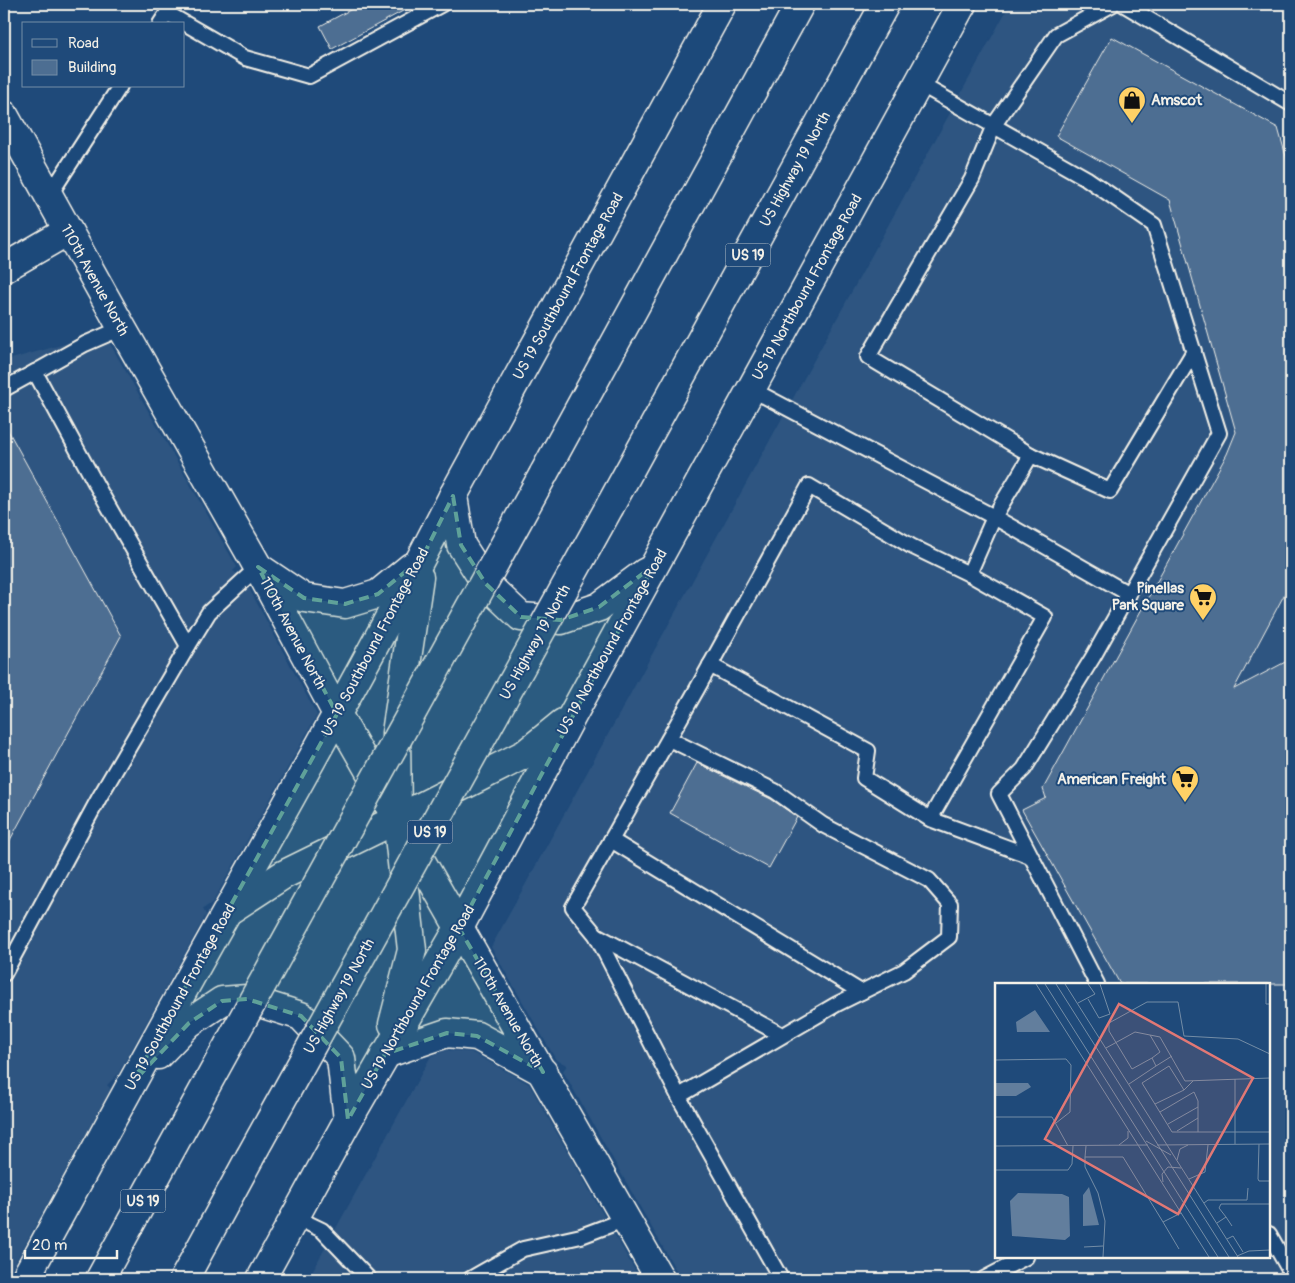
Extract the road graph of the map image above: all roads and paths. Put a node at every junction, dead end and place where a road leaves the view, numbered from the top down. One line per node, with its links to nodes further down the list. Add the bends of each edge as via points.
1 (442, 4): 10 (lane, via 309,76 245,58)
2 (722, 4): 25 (main road, US 19 Southbound Frontage Road)
3 (800, 4): 59 (main road, US 19, bridge)
4 (885, 4): 60 (main road, US Highway 19 North / US 19, bridge)
5 (962, 4): 11 (main road, US 19 Northbound Frontage Road)
6 (1113, 4): 15 (lane, via 1056,35)
7 (1123, 4): 13 (lane)
8 (167, 13): 9 (lane)
9 (183, 22)
10 (185, 23)
11 (918, 83): 15 (lane); 23 (main road, US 19 Northbound Frontage Road)
12 (119, 88): 16 (lane)
13 (1291, 104)
14 (4, 115): 16 (main road, 110th Avenue North)
15 (994, 126): 20 (lane, via 1086,178 1154,225); 24 (lane, via 972,179 868,357)
16 (49, 196): 17 (main road, 110th Avenue North)
17 (68, 231): 18 (main road); 19 (main road, 110th Avenue North)
18 (4, 268)
19 (122, 328): 21 (lane); 29 (main road, 110th Avenue North)
20 (1194, 352): 24 (lane, via 1110,491); 31 (lane, via 1218,433)
21 (35, 372): 22 (lane); 32 (lane)
22 (4, 389)
23 (751, 389): 26 (lane); 28 (main road, US 19 Northbound Frontage Road)
24 (1031, 455): 26 (lane)
25 (453, 496): 27 (main road, US 19 Southbound Frontage Road); 28 (main road, via 461,545 486,584 520,617 561,620 598,607)
26 (994, 517): 30 (lane); 31 (lane)
27 (422, 558): 29 (main road, via 378,594 345,604 304,598); 34 (main road, US 19 Southbound Frontage Road); 37 (main road, via 396,733)
28 (654, 566): 35 (main road, US 19 Northbound Frontage Road)
29 (258, 567): 32 (lane, via 209,612); 34 (main road, 110th Avenue North)
30 (969, 574): 33 (lane, via 911,546 809,486); 38 (lane, via 1045,618)
31 (1129, 594): 40 (lane, via 1024,769 998,794)
32 (188, 646): 44 (lane, via 99,798)
33 (710, 665): 36 (lane); 38 (lane, via 868,751 864,778)
34 (337, 714): 37 (main road, 110th Avenue North); 41 (main road, US 19 Southbound Frontage Road)
35 (572, 716): 37 (main road, via 524,754); 42 (main road, US 19 Northbound Frontage Road)
36 (669, 739): 39 (lane); 46 (lane, via 775,791 823,825 929,880 950,904 949,937 904,971)
37 (397, 819): 41 (main road, via 283,875); 42 (main road, 110th Avenue North); 48 (main road, via 412,950)
38 (930, 819): 40 (lane)
39 (611, 840): 43 (lane, via 573,907); 46 (lane)
40 (1030, 856): 45 (lane)
41 (226, 912): 50 (main road, US 19 Southbound Frontage Road)
42 (459, 928): 48 (main road, US 19 Northbound Frontage Road); 49 (main road, 110th Avenue North)
43 (596, 935): 47 (lane); 51 (lane)
44 (4, 974)
45 (1096, 983)
46 (861, 992): 47 (lane)
47 (782, 1036): 51 (lane)
48 (386, 1054): 49 (main road, via 447,1033 477,1036); 52 (main road, US 19 Northbound Frontage Road)
49 (543, 1072): 54 (main road, 110th Avenue North)
50 (132, 1083): 52 (main road, via 189,1023 222,1001 247,999 301,1016 341,1058); 58 (main road, US 19 Southbound Frontage Road)
51 (679, 1096): 65 (lane)
52 (348, 1120): 53 (main road, US 19 Northbound Frontage Road)
53 (295, 1217): 61 (main road, US 19 Northbound Frontage Road); 62 (lane, via 322,1230)
54 (626, 1219): 63 (lane, via 581,1236 523,1250); 64 (main road, 110th Avenue North)
55 (1270, 1236): 57 (lane)
56 (1024, 1258): 66 (lane)
57 (1291, 1273)
58 (25, 1279)
59 (100, 1279)
60 (184, 1279)
61 (261, 1279)
62 (369, 1279)
63 (470, 1279)
64 (660, 1279)
65 (781, 1279)
66 (984, 1279)

